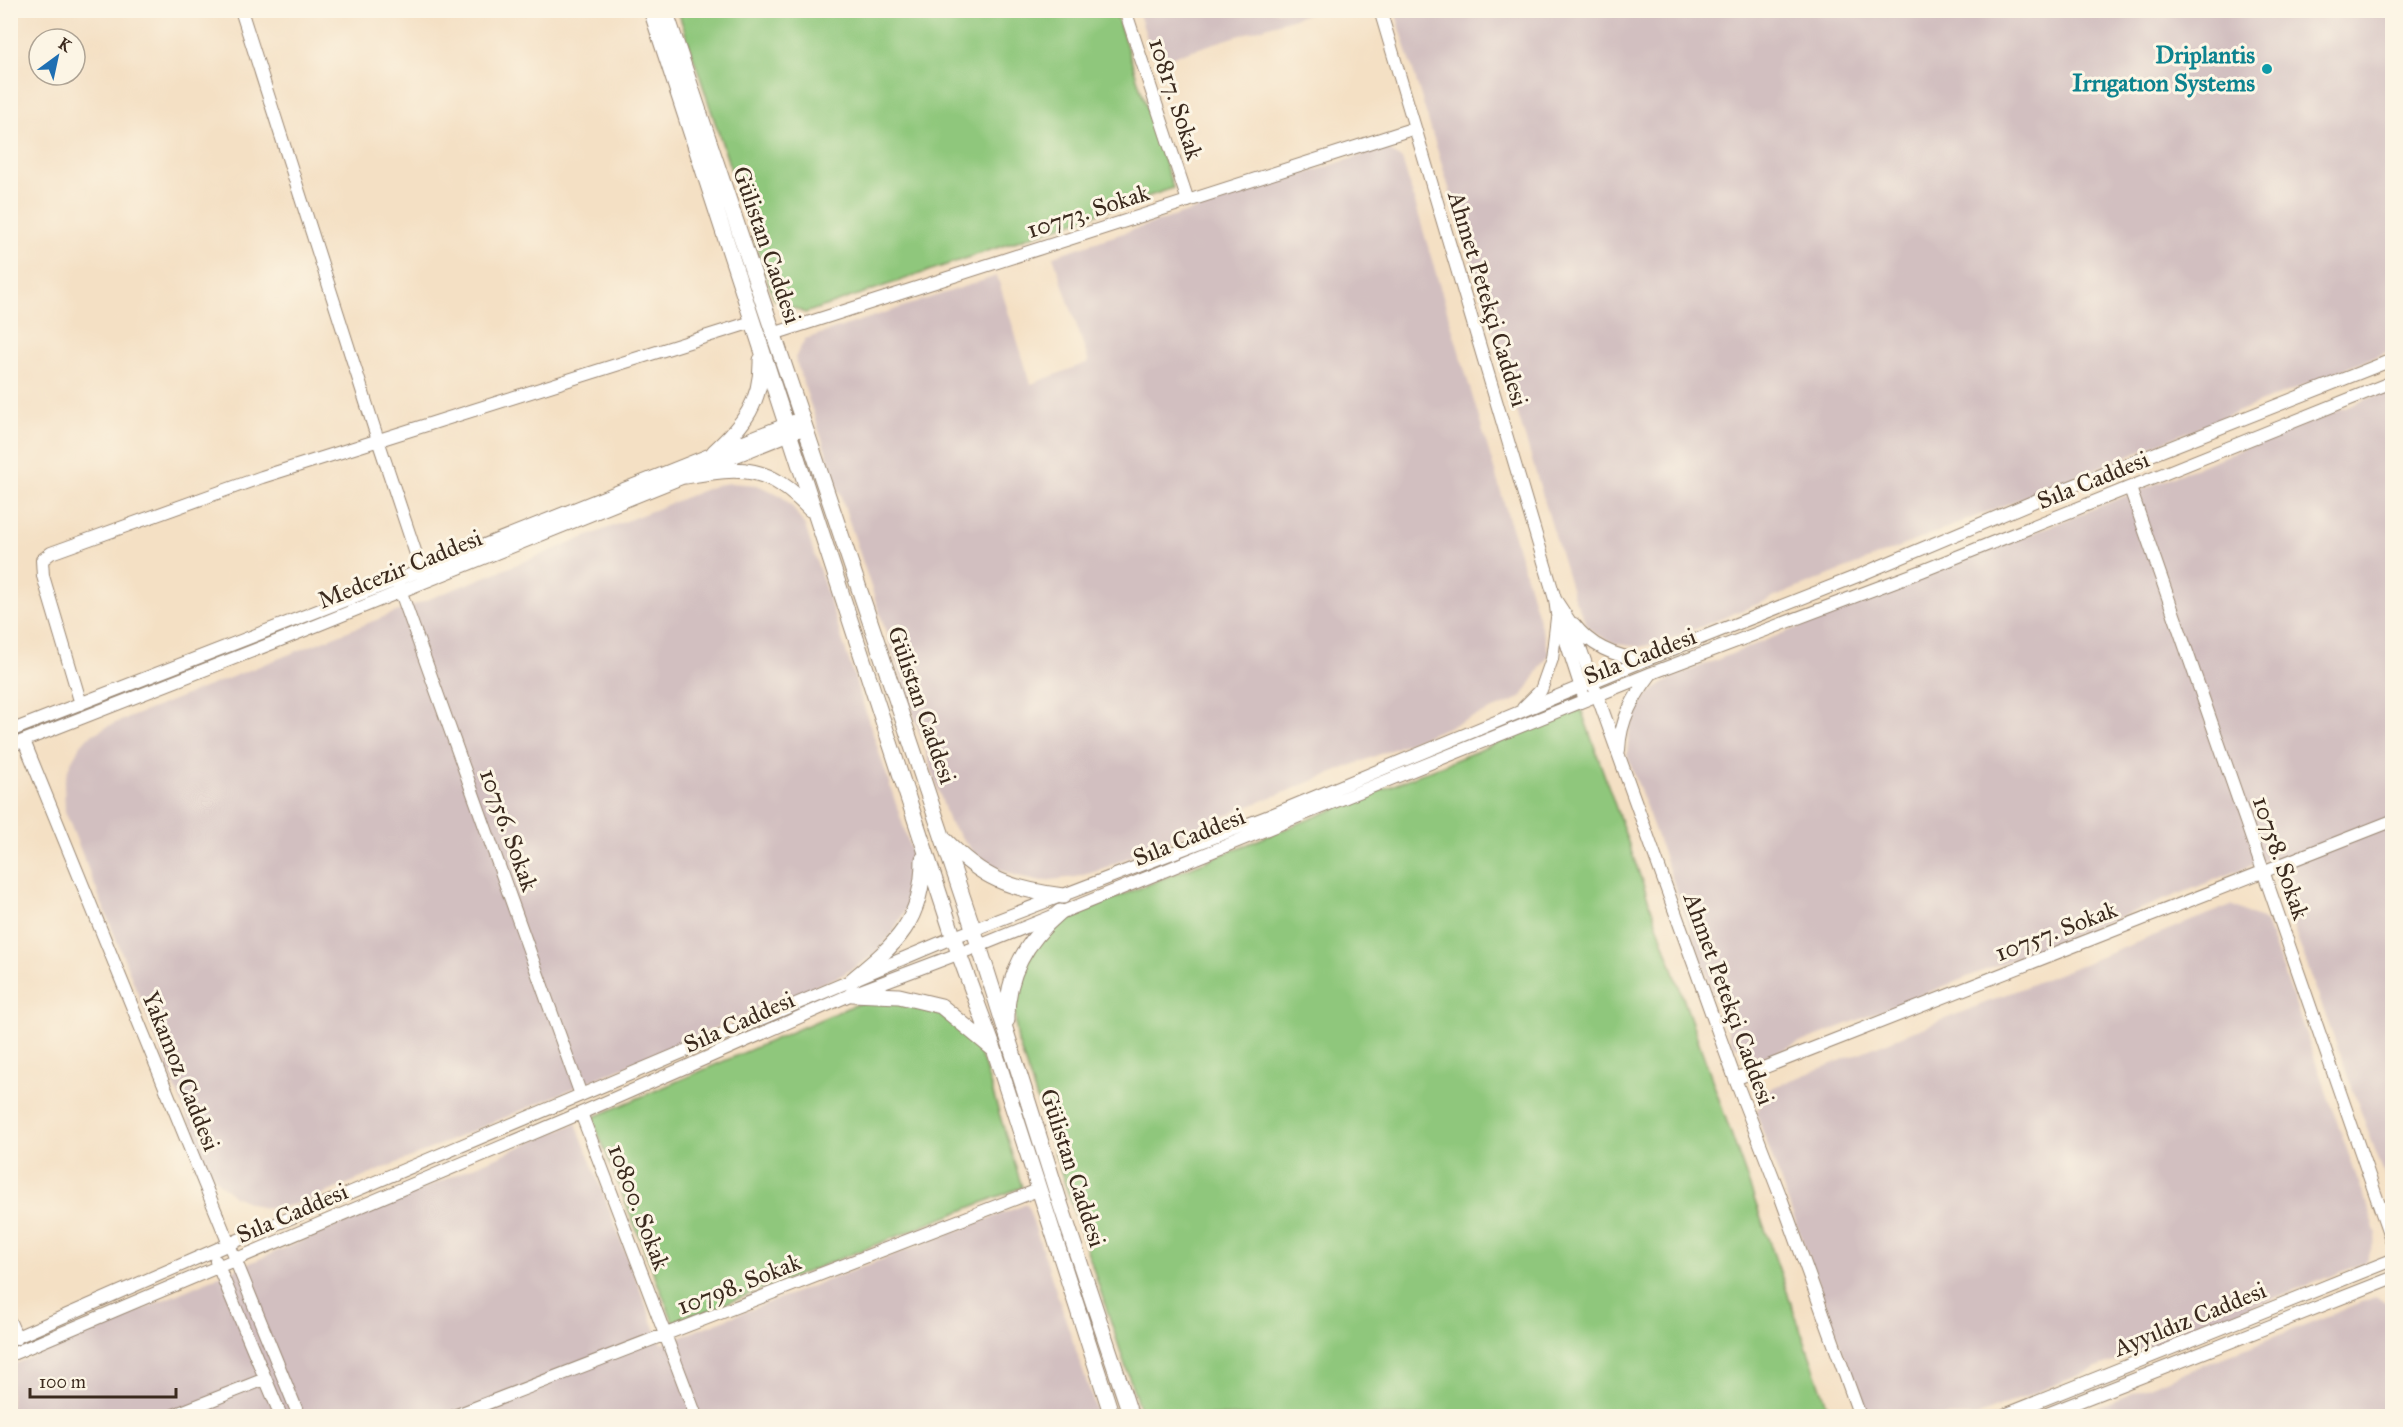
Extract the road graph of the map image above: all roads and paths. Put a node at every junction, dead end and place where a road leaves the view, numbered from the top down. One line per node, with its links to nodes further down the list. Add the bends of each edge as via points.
1 (241, 10): 15 (street)
2 (651, 10): 8 (main road, Gülistan Caddesi)
3 (665, 10): 9 (main road, Gülistan Caddesi)
4 (1125, 10): 7 (street, 10817. Sokak)
5 (1380, 10): 6 (street, Ahmet Petekçi Caddesi)
6 (1415, 128): 7 (street, 10773. Sokak); 22 (street, Ahmet Petekçi Caddesi)
7 (1188, 201): 9 (street, 10773. Sokak)
8 (752, 322): 10 (main road, Gülistan Caddesi); 15 (street)
9 (773, 334): 13 (main road, Gülistan Caddesi)
10 (760, 345): 14 (main road, Gülistan Caddesi); 16 (main road, via 760,379 754,403 734,434)
11 (2392, 360): 23 (street, Sıla Caddesi)
12 (2392, 382): 18 (street, Sıla Caddesi)
13 (803, 423): 14 (street, Medcezir Caddesi); 36 (main road, Gülistan Caddesi)
14 (786, 428): 16 (street, Medcezir Caddesi); 17 (street, Medcezir Caddesi); 19 (main road, Gülistan Caddesi)
15 (378, 440): 20 (street); 29 (street, via 240,485 51,553 42,560 43,576)
16 (714, 452): 20 (street, Medcezir Caddesi)
17 (686, 476): 19 (main road, via 718,470 754,471 789,488); 20 (street, Medcezir Caddesi)
18 (2130, 488): 24 (street, Sıla Caddesi); 38 (street, 10758. Sokak)
19 (814, 513): 37 (main road, Gülistan Caddesi)
20 (424, 575): 21 (street, Medcezir Caddesi)
21 (399, 586): 29 (street, Medcezir Caddesi); 32 (street, Medcezir Caddesi); 49 (street, 10756. Sokak)
22 (1562, 613): 23 (street, via 1594,644 1628,658); 25 (street, Ahmet Petekçi Caddesi); 26 (street, Ahmet Petekçi Caddesi); 30 (street, via 1541,690)
23 (1645, 660): 25 (street, Sıla Caddesi)
24 (1652, 673): 27 (street, Sıla Caddesi); 34 (street, via 1628,711 1619,737)
25 (1593, 682): 26 (street, Sıla Caddesi); 27 (street, Ahmet Petekçi Caddesi)
26 (1581, 687): 28 (street, Ahmet Petekçi Caddesi); 30 (street, Sıla Caddesi)
27 (1597, 695): 28 (street, Sıla Caddesi); 34 (street, Ahmet Petekçi Caddesi)
28 (1585, 700): 40 (street, Sıla Caddesi)
29 (81, 704): 31 (street, Medcezir Caddesi)
30 (1519, 712): 39 (street, Sıla Caddesi, via 1280,812)
31 (10, 731)
32 (24, 741): 33 (street, Medcezir Caddesi); 53 (street, Yakamoz Caddesi)
33 (10, 746)
34 (1619, 754): 48 (street, Ahmet Petekçi Caddesi)
35 (2392, 821): 38 (street, 10757. Sokak)
36 (942, 837): 39 (main road, via 983,873 1008,886); 41 (main road, Gülistan Caddesi)
37 (923, 844): 42 (main road, Gülistan Caddesi); 45 (main road, via 923,877 905,930)
38 (2263, 872): 48 (street, 10757. Sokak); 52 (street, 10758. Sokak)
39 (1063, 896): 41 (street, Sıla Caddesi)
40 (1059, 912): 43 (street, Sıla Caddesi); 46 (main road, via 1037,933 1014,970 1007,997)
41 (974, 931): 42 (street, Sıla Caddesi); 43 (main road, Gülistan Caddesi)
42 (954, 937): 44 (main road, Gülistan Caddesi); 45 (street, Sıla Caddesi)
43 (979, 946): 44 (street, Sıla Caddesi); 46 (main road, Gülistan Caddesi)
44 (958, 954): 45 (street, Sıla Caddesi); 47 (main road, Gülistan Caddesi)
45 (852, 988): 47 (main road, via 941,1006); 49 (street); 50 (street, Sıla Caddesi)
46 (1007, 1038): 70 (main road, Gülistan Caddesi)
47 (994, 1049): 51 (main road, Gülistan Caddesi)
48 (1735, 1079): 71 (street, Ahmet Petekçi Caddesi)
49 (581, 1095): 53 (street)
50 (581, 1113): 55 (street, Sıla Caddesi); 60 (street, 10800. Sokak)
51 (1038, 1190): 60 (street, 10798. Sokak); 69 (main road, Gülistan Caddesi)
52 (2392, 1242)
53 (229, 1244): 54 (street); 55 (street, Yakamoz Caddesi)
54 (212, 1251): 57 (street); 61 (street)
55 (236, 1260): 57 (street, Sıla Caddesi); 66 (street, Yakamoz Caddesi)
56 (2392, 1260): 72 (street, Ayyıldız Caddesi)
57 (219, 1268): 62 (street, Sıla Caddesi); 63 (street)
58 (2392, 1278): 73 (street, Ayyıldız Caddesi)
59 (10, 1322): 61 (street)
60 (665, 1335): 67 (street, 10798. Sokak); 68 (street, 10800. Sokak)
61 (14, 1339)
62 (10, 1355)
63 (265, 1378): 64 (street); 65 (street)
64 (171, 1416)
65 (281, 1416)
66 (299, 1416)
67 (454, 1416)
68 (696, 1416)
69 (1112, 1416)
70 (1131, 1416)
71 (1860, 1416)
72 (2002, 1416)
73 (2042, 1416)

